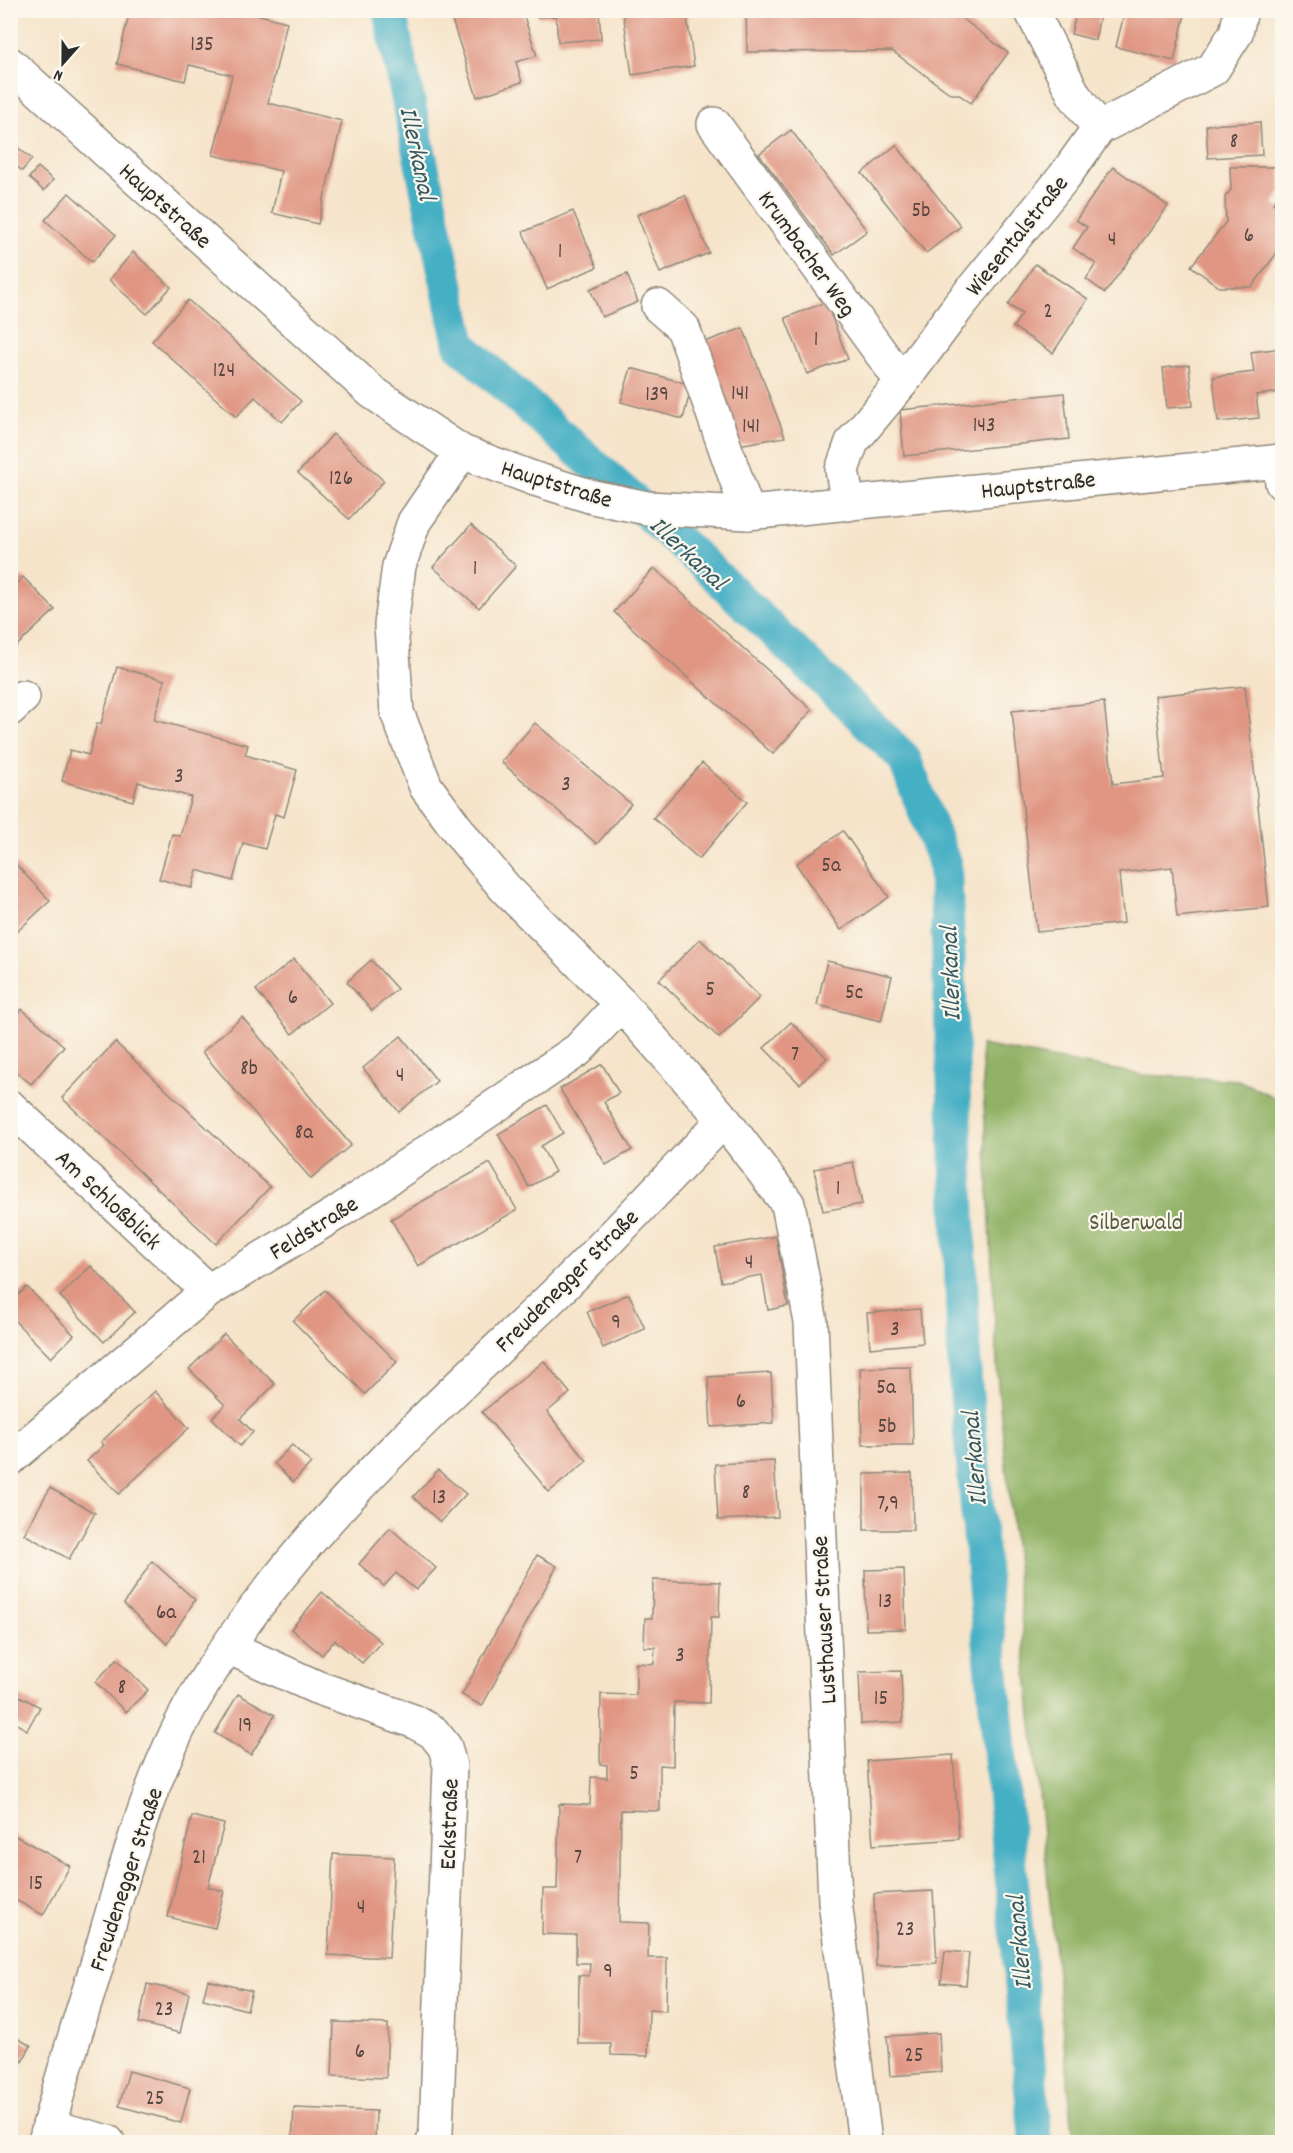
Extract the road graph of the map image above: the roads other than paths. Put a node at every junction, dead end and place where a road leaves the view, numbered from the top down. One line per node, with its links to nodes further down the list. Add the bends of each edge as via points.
1 (1031, 10): 5 (street, via 1074,95)
2 (1241, 10): 5 (street, Wiesentalstraße, via 1236,33 1213,69)
3 (10, 64): 8 (street, Hauptstraße, via 372,392)
4 (714, 124): 7 (street, Krumbacher Weg)
5 (1099, 128): 7 (street, Wiesentalstraße)
6 (658, 306): 11 (street, via 683,328)
7 (902, 382): 10 (street, Wiesentalstraße, via 852,442 842,470)
8 (462, 452): 11 (street, Hauptstraße, via 593,497 647,508); 12 (street, via 414,522 399,566 390,625 397,712 426,787 460,832 505,888)
9 (1282, 468): 10 (street, Hauptstraße, via 1182,469)
10 (848, 504): 11 (street, Hauptstraße)
11 (748, 513)
12 (621, 1004): 14 (street); 15 (street, Feldstraße, via 578,1050 337,1213)
13 (10, 1107): 15 (street, Am Schloßblick)
14 (724, 1120): 17 (street, Freudenegger Straße, via 327,1520 277,1577); 21 (street, Lusthauser Straße, via 788,1204 811,1322 835,1902)
15 (208, 1291): 16 (street, Feldstraße)
16 (10, 1459)
17 (228, 1647): 18 (street, Freudenegger Straße, via 201,1687 142,1813); 20 (street, Eckstraße, via 316,1687 412,1721 434,1732 445,1747 450,1766)
18 (47, 2134): 19 (street)
19 (108, 2142)
20 (433, 2142)
21 (864, 2142)

